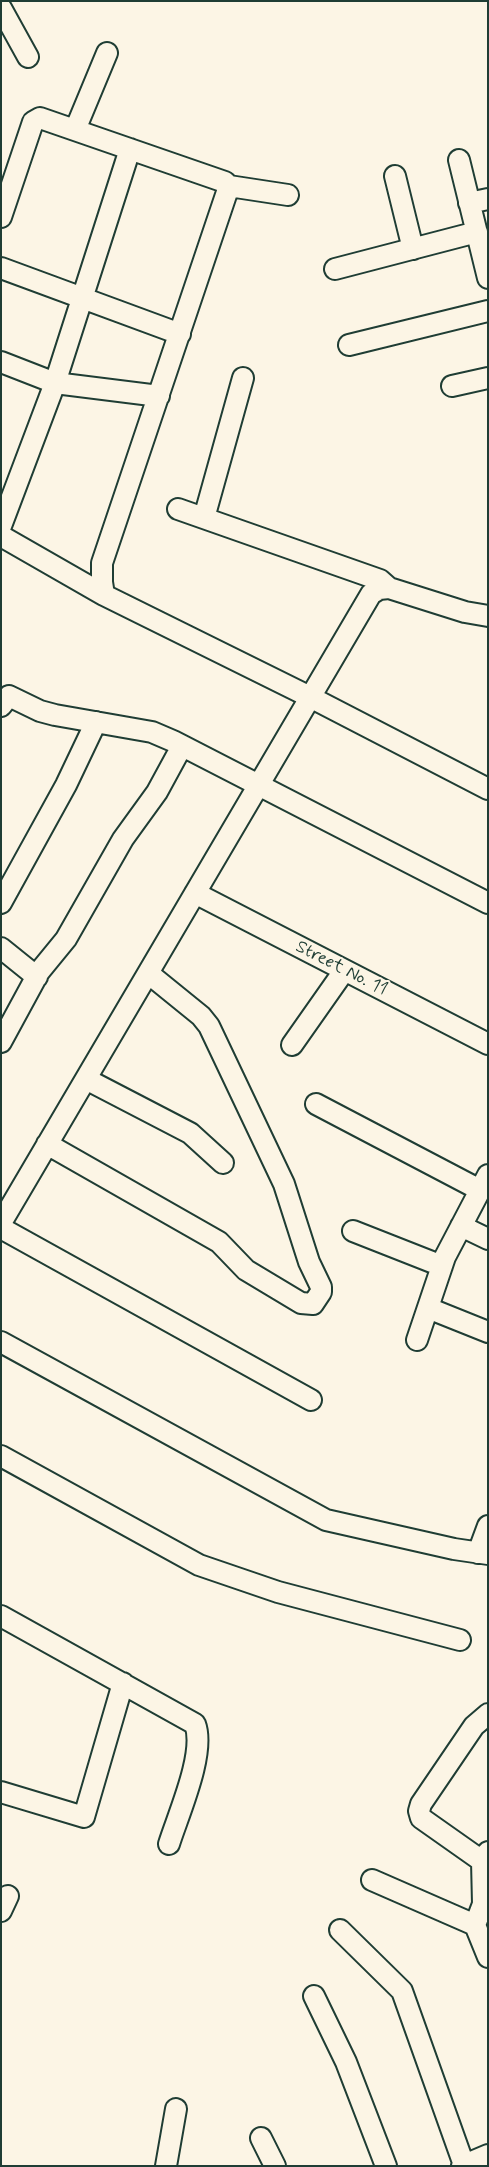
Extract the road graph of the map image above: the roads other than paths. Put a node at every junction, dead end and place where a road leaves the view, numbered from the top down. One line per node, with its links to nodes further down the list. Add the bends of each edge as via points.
1 (1, 8): 3 (street)
2 (107, 53): 4 (street)
3 (28, 57)
4 (75, 130): 5 (street); 11 (street, via 40,118 33,122)
5 (130, 149): 8 (street); 17 (street)
6 (459, 160): 10 (street)
7 (395, 176): 13 (street)
8 (229, 186): 9 (street); 19 (street)
9 (288, 195)
10 (479, 201): 12 (street)
11 (1, 217)
12 (477, 232): 13 (street); 16 (street)
13 (413, 249): 15 (street)
14 (1, 268): 17 (street)
15 (336, 270)
16 (487, 273)
17 (81, 297): 19 (street); 24 (street)
18 (488, 311): 20 (street)
19 (180, 334): 26 (street)
20 (349, 345)
21 (1, 362): 24 (street)
22 (243, 378): 28 (street)
23 (488, 378): 25 (street)
24 (55, 383): 26 (street); 29 (street)
25 (452, 386)
26 (159, 396): 32 (street, via 102,563)
27 (178, 509): 28 (street)
28 (204, 518): 31 (street, via 380,580)
29 (1, 526)
30 (1, 536): 32 (street)
31 (389, 588): 33 (street, via 464,612); 34 (street, via 371,594)
32 (104, 595): 34 (street)
33 (488, 616)
34 (310, 697): 38 (street); 39 (street)
35 (1, 706): 36 (street, via 9,696 40,711)
36 (96, 722): 37 (street, via 152,732); 42 (street, via 62,793)
37 (182, 746): 38 (street); 46 (street, via 157,792 123,839 66,939)
38 (259, 786): 40 (street); 41 (street)
39 (488, 789)
40 (195, 893): 44 (street, Street No. 11); 45 (street)
41 (488, 902)
42 (1, 903)
43 (1, 948): 46 (street)
44 (344, 970): 48 (street, Street No. 11); 49 (street)
45 (148, 973): 50 (street); 52 (street, via 209,1026 284,1184 321,1292 313,1304 301,1303 246,1270 218,1242)
46 (37, 977): 47 (street)
47 (1, 1042)
48 (488, 1044)
49 (292, 1045)
50 (86, 1078): 52 (street); 53 (street, via 190,1133)
51 (316, 1104): 54 (street)
52 (47, 1144): 55 (street)
53 (223, 1163)
54 (484, 1183): 56 (street)
55 (1, 1223)
56 (461, 1226): 59 (street); 60 (street)
57 (1, 1228): 65 (street)
58 (353, 1231): 60 (street)
59 (488, 1239)
60 (442, 1266): 61 (street)
61 (428, 1308): 62 (street); 63 (street)
62 (488, 1332)
63 (417, 1340)
64 (1, 1342): 68 (street, via 326,1520)
65 (312, 1400)
66 (1, 1456): 70 (street, via 198,1565 278,1592)
67 (488, 1526): 68 (street)
68 (483, 1553)
69 (3, 1622): 71 (street)
70 (460, 1640)
71 (123, 1683): 73 (street, via 84,1816); 74 (street, via 189,1719 198,1732 192,1770)
72 (488, 1714): 75 (street, via 474,1726 419,1811 421,1818)
73 (1, 1792)
74 (169, 1844)
75 (485, 1856): 77 (street, via 483,1904)
76 (372, 1880): 77 (street)
77 (475, 1925): 79 (street)
78 (340, 1930): 84 (street, via 402,1991)
79 (488, 1957)
80 (314, 1996): 87 (street, via 346,2062)
81 (176, 2109): 85 (street)
82 (261, 2138): 86 (street)
83 (488, 2155): 84 (street)
84 (463, 2165)
85 (166, 2166)
86 (276, 2166)
87 (386, 2166)

